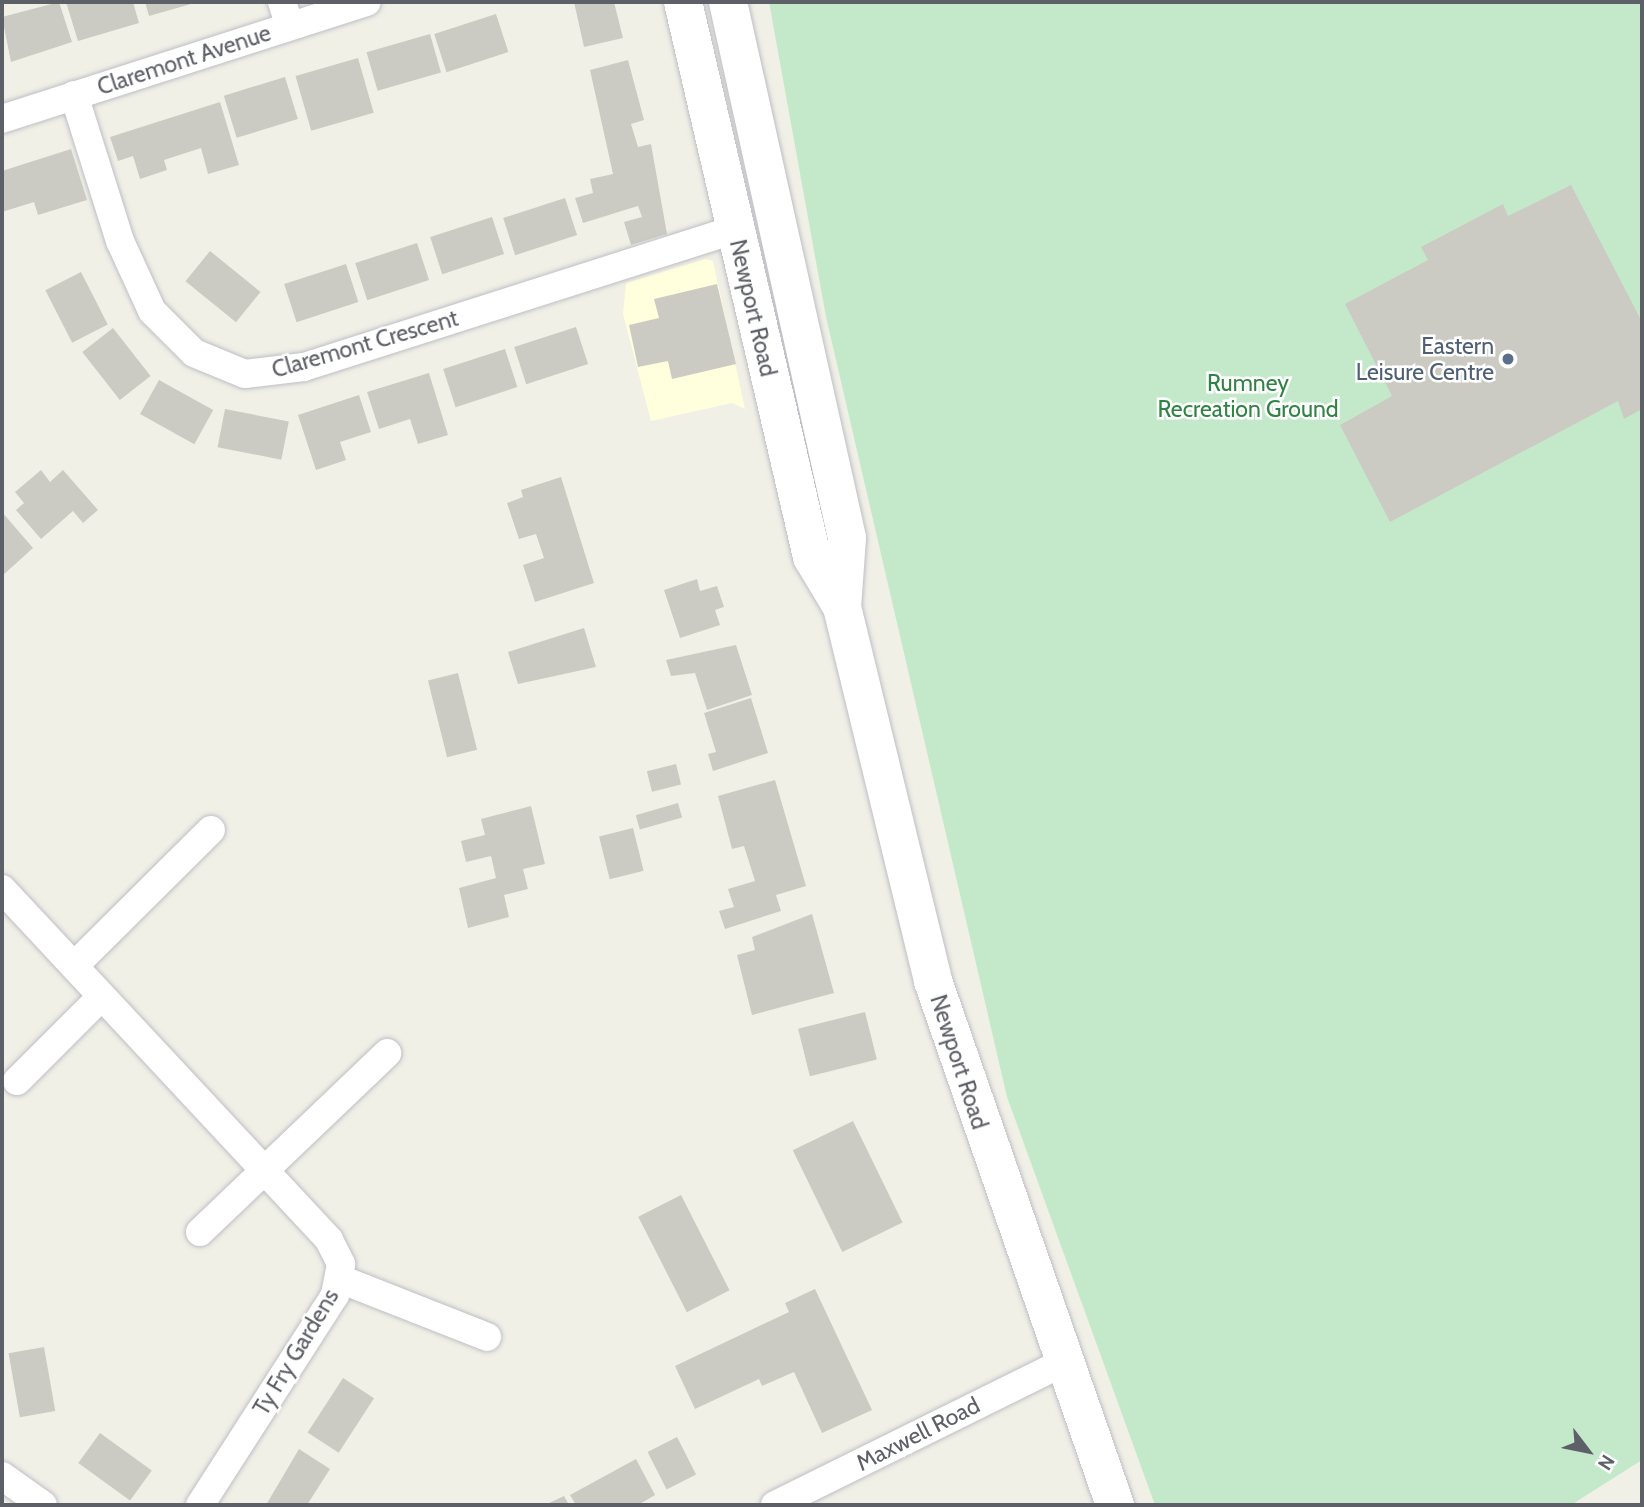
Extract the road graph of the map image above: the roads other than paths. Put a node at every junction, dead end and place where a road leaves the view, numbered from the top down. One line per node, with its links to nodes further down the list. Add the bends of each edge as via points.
1 (367, 2): 4 (street, Claremont Avenue)
2 (683, 2): 7 (main road, Newport Road)
3 (728, 2): 8 (main road, Newport Road, via 847,538)
4 (286, 14): 5 (street, Claremont Avenue)
5 (74, 95): 6 (street, Claremont Avenue); 7 (street, Claremont Crescent, via 120,241 152,311 194,353 245,374 304,367)
6 (2, 119)
7 (734, 230): 8 (main road, Newport Road, via 811,557)
8 (842, 607): 19 (main road, Newport Road, via 948,1035)
9 (211, 830): 11 (street)
10 (2, 889): 11 (street, Ty Fry Gardens)
11 (74, 966): 12 (street, Ty Fry Gardens)
12 (101, 997): 14 (street); 15 (street, Ty Fry Gardens)
13 (387, 1053): 15 (street)
14 (18, 1081)
15 (263, 1171): 16 (street); 17 (street, Ty Fry Gardens, via 329,1240 341,1264)
16 (200, 1232)
17 (340, 1279): 18 (street); 22 (street, Ty Fry Gardens)
18 (487, 1336)
19 (1062, 1363): 23 (street, Maxwell Road); 24 (main road, Newport Road)
20 (2, 1476): 21 (street)
21 (43, 1505)
22 (200, 1505)
23 (775, 1505)
24 (1115, 1505)

